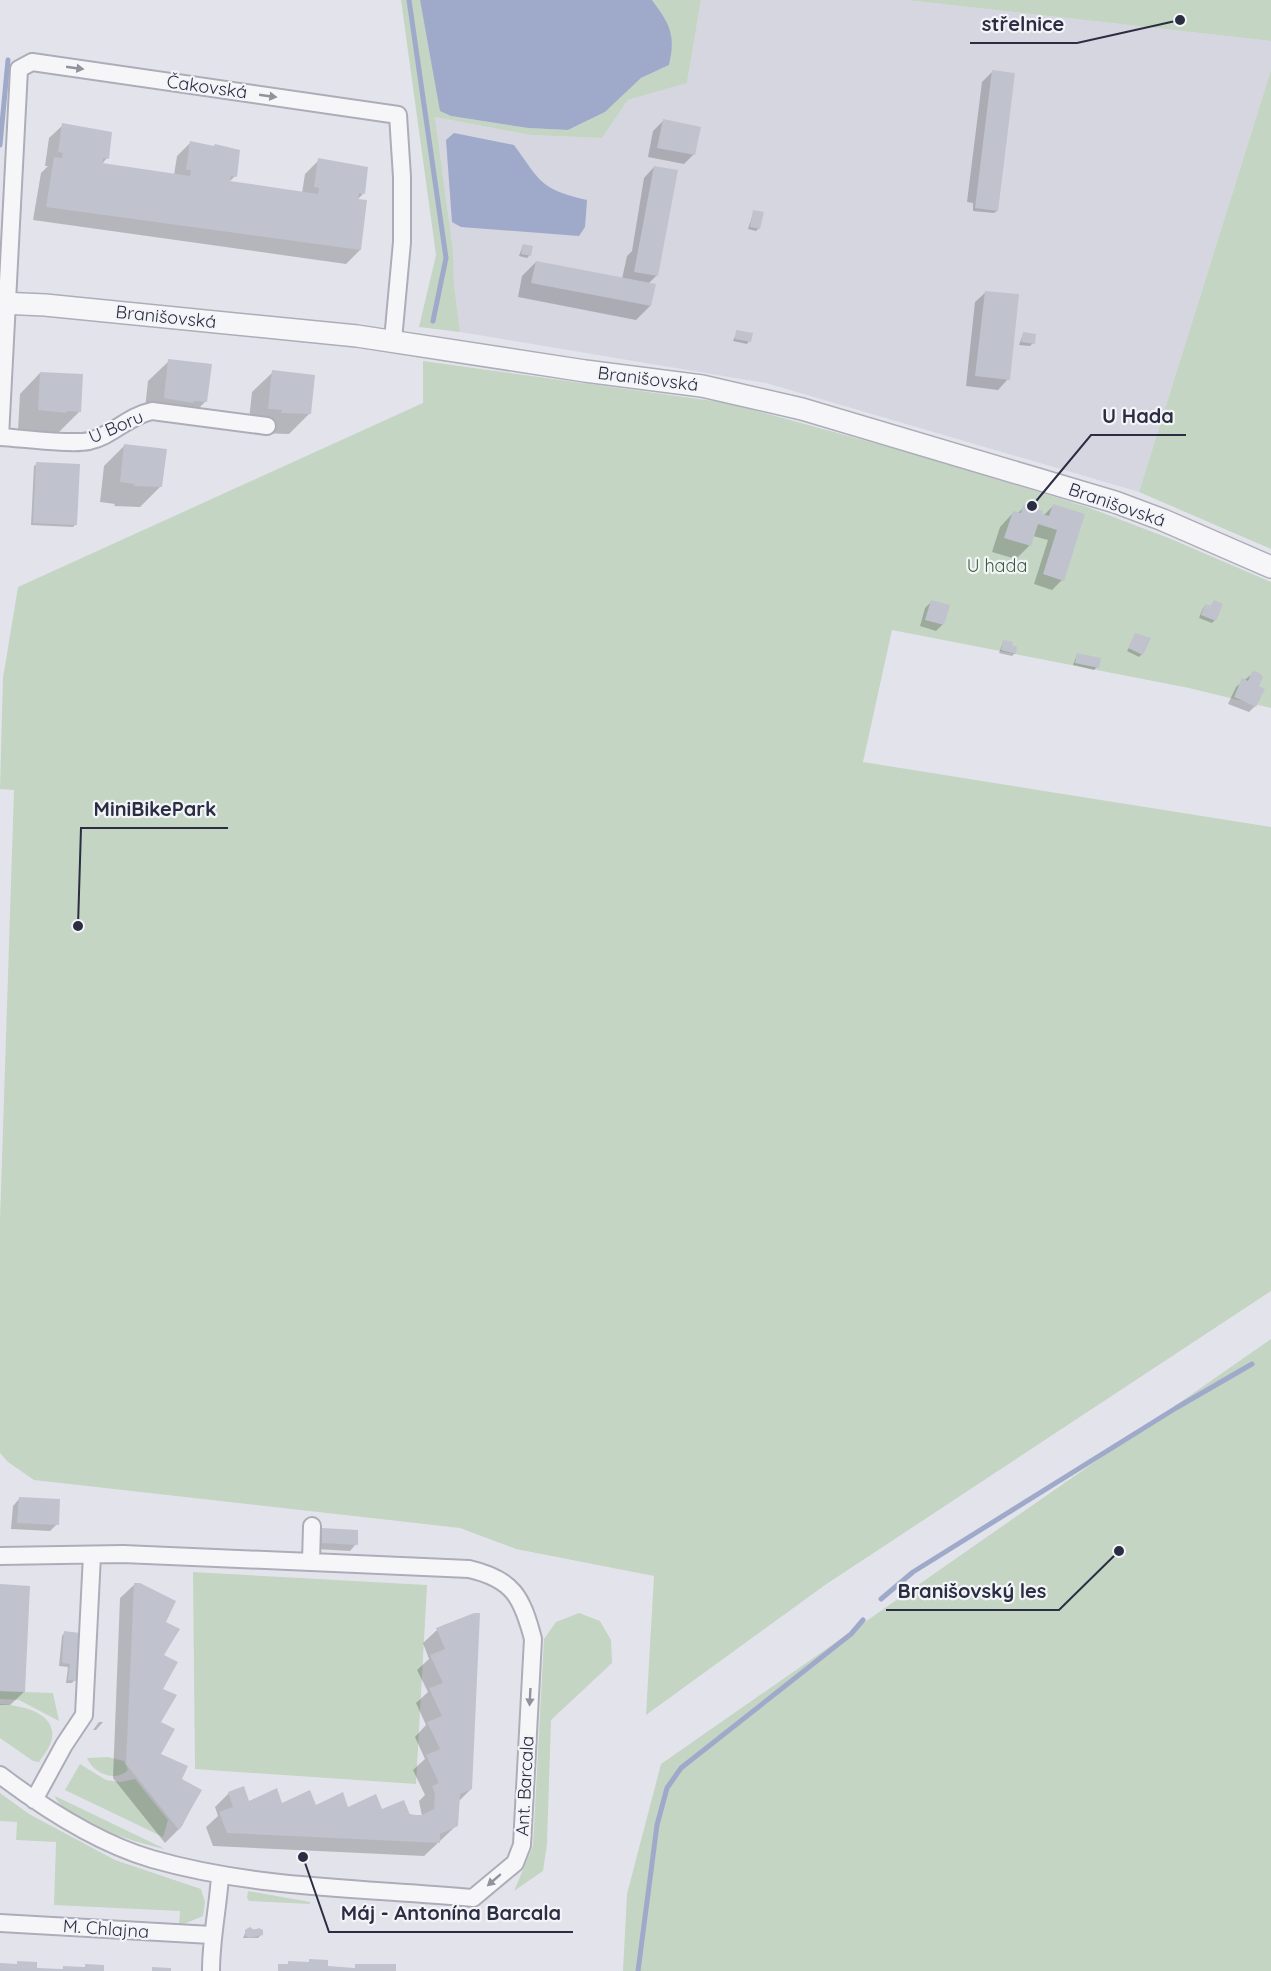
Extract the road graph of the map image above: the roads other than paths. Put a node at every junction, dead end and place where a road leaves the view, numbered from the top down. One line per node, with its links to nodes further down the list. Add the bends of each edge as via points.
1 (4, 304): 2 (street, Branišovská); 2 (street, Čakovská, one-way to 2, via 19,69 32,62 398,115 402,242); 4 (street)
2 (393, 340): 5 (street, Branišovská, via 702,386 758,398 1115,502)
3 (267, 426): 4 (street, U Boru, via 152,411 136,415 87,442)
4 (0, 437)
5 (1271, 567)
6 (312, 1527): 9 (street)
7 (92, 1555): 8 (street, Ant. Barcala); 9 (street, Ant. Barcala); 11 (street, via 84,1715)
8 (0, 1556)
9 (311, 1562): 12 (street, Ant. Barcala, one-way to 12, via 469,1569 488,1573 510,1586 525,1607 533,1639 522,1845 515,1863 473,1898)
10 (0, 1775): 11 (street, Ant. Barcala)
11 (34, 1800): 12 (street, Ant. Barcala, via 89,1832 149,1858)
12 (220, 1876): 14 (street, via 218,1910)
13 (0, 1923): 14 (street, M. Chlajna)
14 (211, 1935): 15 (street)
15 (211, 1971)

